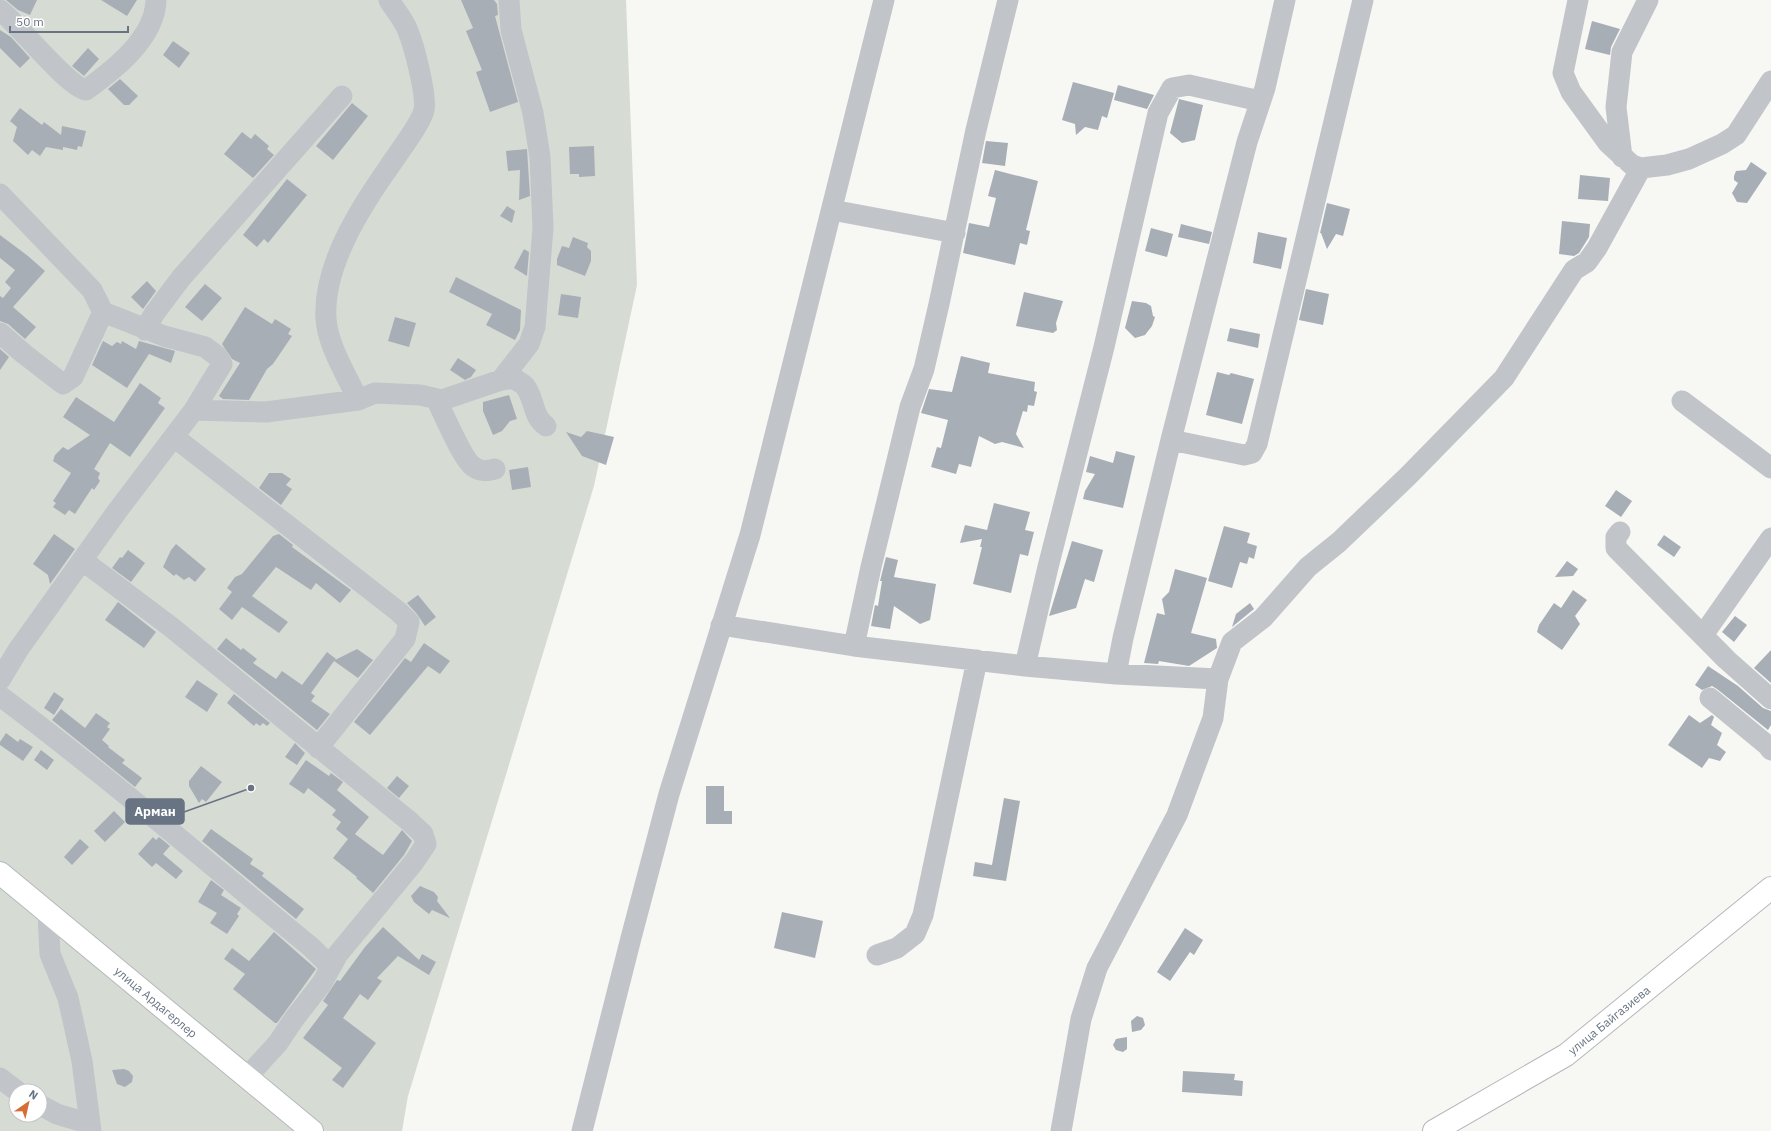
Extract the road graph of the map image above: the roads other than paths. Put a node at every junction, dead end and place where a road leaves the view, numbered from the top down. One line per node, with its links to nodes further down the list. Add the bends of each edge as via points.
1 (156, 0): 10 (street, via 150,25 138,43 106,76 86,90 79,88 65,76)
2 (389, 0): 24 (street, via 408,30 423,89 424,111 367,199 349,232 330,283 326,318 333,345)
3 (509, 0): 22 (street, via 510,30 533,114 540,157 543,228 535,327 529,344)
4 (884, 0): 17 (street)
5 (1008, 0): 18 (street, via 978,123)
6 (1285, 0): 13 (street)
7 (1363, 0): 29 (street, via 1257,444 1252,453 1244,455)
8 (1578, 0): 14 (street, via 1563,73 1571,92 1608,143)
9 (1648, 0): 14 (street, via 1622,52 1616,107)
10 (0, 10)
11 (1771, 81): 15 (street, via 1736,135 1689,158 1667,165)
12 (342, 96): 20 (street, via 181,278)
13 (1260, 101): 29 (street, via 1247,142); 39 (street, via 1189,85 1172,88 1158,113 1104,347)
14 (1622, 156): 15 (street, via 1632,165)
15 (1641, 168): 41 (street, via 1597,248 1587,262 1574,270 1504,378 1390,493 1339,542 1308,567 1263,618 1232,642)
16 (0, 194): 19 (street, via 92,290)
17 (832, 210): 18 (street); 35 (street, via 750,535)
18 (956, 233): 37 (street, via 924,369 910,407)
19 (103, 312): 20 (street); 21 (street, via 73,377 63,384)
20 (145, 330): 26 (street, via 205,347 222,364)
21 (0, 333)
22 (501, 380): 23 (street, via 442,400); 27 (street, via 514,378 525,386 535,413)
23 (436, 399): 24 (street, via 420,395 374,393); 31 (street, via 472,467 485,472)
24 (358, 400): 26 (street, via 266,412)
25 (1682, 400): 30 (street)
26 (194, 410): 28 (street)
27 (546, 426)
28 (174, 437): 34 (street); 46 (street, via 399,612 408,622 405,639)
29 (1172, 440): 40 (street)
30 (1771, 468)
31 (495, 470)
32 (1620, 532): 36 (street, via 1616,537 1616,548)
33 (1771, 538): 36 (street)
34 (82, 560): 42 (street, via 18,650); 46 (street, via 171,627)
35 (721, 625): 37 (street); 59 (street, via 669,794)
36 (1703, 635): 45 (street)
37 (854, 646): 38 (street)
38 (977, 660): 39 (street); 51 (street, via 923,915 915,934 897,948)
39 (1025, 666): 40 (street)
40 (1116, 674): 41 (street)
41 (1218, 679): 60 (street, via 1213,718 1177,815 1097,968 1081,1018)
42 (0, 680)
43 (0, 696): 52 (street, via 132,800 311,947)
44 (1710, 698): 47 (street)
45 (1771, 699)
46 (318, 748): 52 (street, via 409,821 423,834 426,844 338,954)
47 (1771, 750)
48 (0, 873): 50 (main road, улица Ардагерлер)
49 (1771, 888): 61 (main road, улица Байгазиева, via 1566,1055)
50 (48, 913): 54 (main road, улица Ардагерлер); 57 (street, via 50,954 68,998 82,1062)
51 (877, 955)
52 (331, 967): 54 (street, via 278,1043)
53 (0, 1078): 55 (street)
54 (247, 1078): 58 (main road, улица Ардагерлер)
55 (8, 1084)
56 (48, 1109): 57 (street)
57 (90, 1128)
58 (312, 1131)
59 (582, 1131)
60 (1061, 1131)
61 (1434, 1131)

